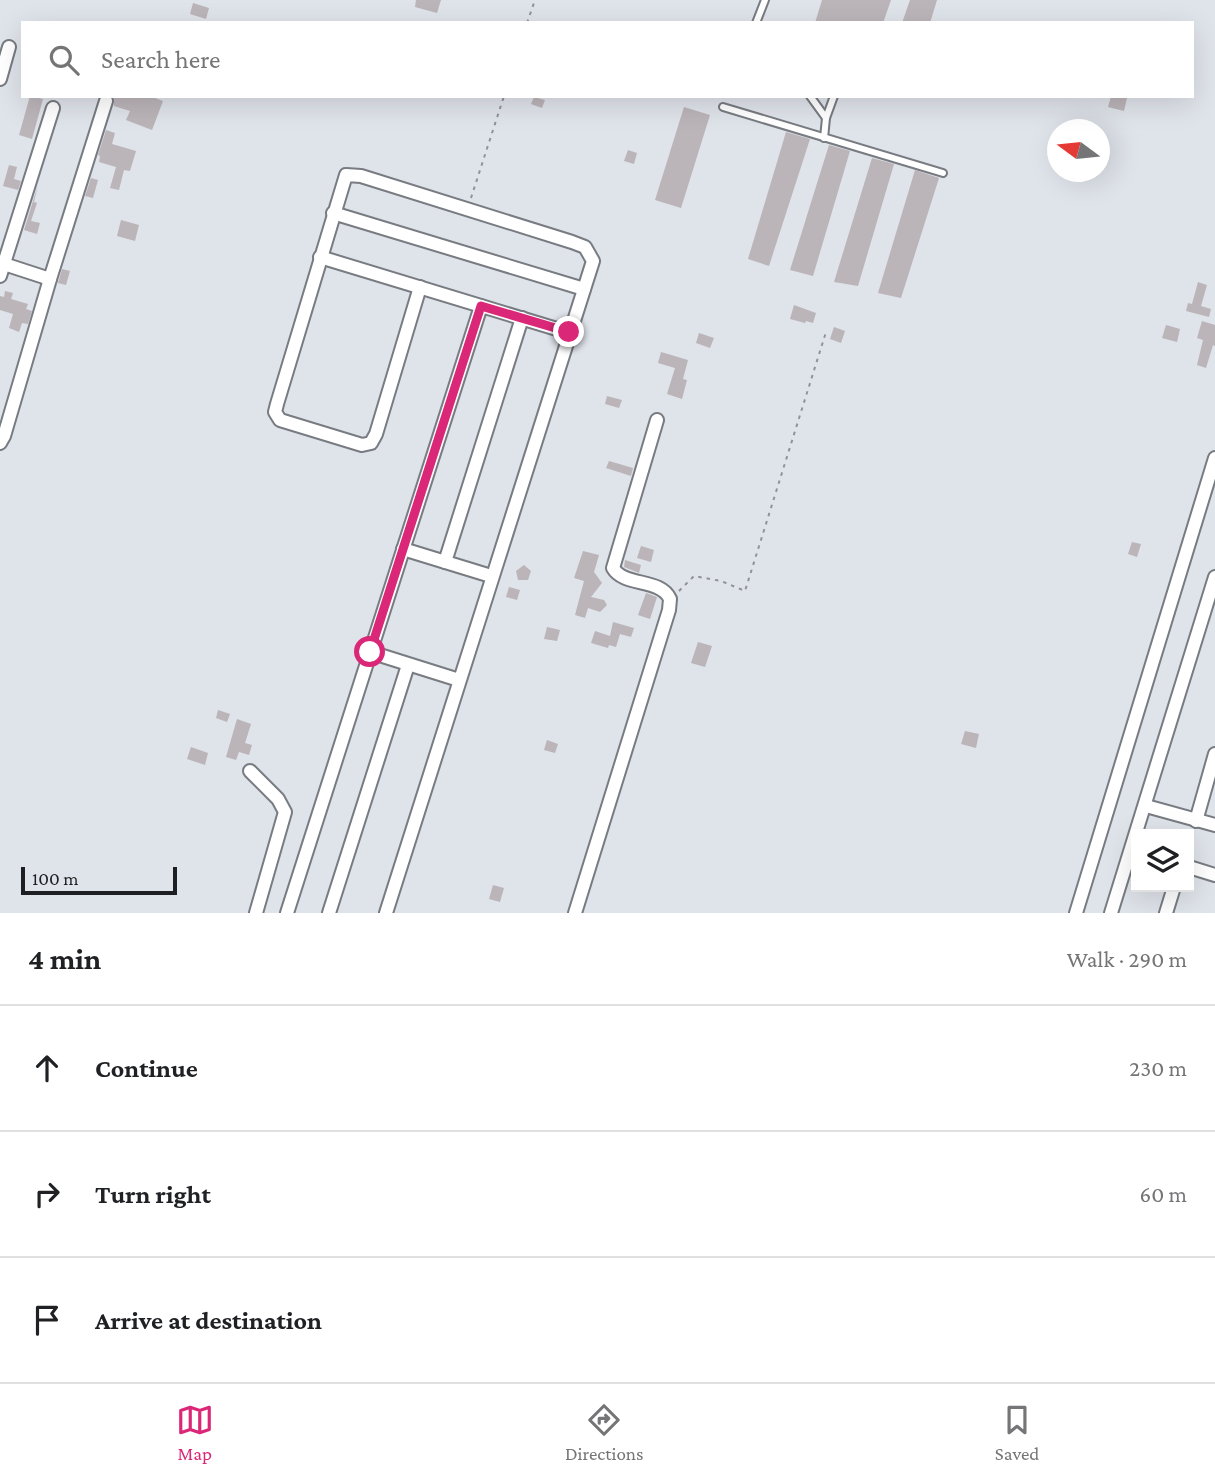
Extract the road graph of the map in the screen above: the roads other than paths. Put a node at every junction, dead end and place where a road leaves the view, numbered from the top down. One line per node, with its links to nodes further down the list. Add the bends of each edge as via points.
1 (765, 0): 2 (lane)
2 (758, 21)
3 (9, 47): 4 (street)
4 (1, 70)
5 (811, 98): 10 (lane)
6 (833, 98): 10 (lane)
7 (106, 101): 16 (street)
8 (723, 107): 11 (lane)
9 (53, 108): 15 (street)
10 (826, 118): 11 (lane)
11 (824, 138): 12 (lane)
12 (943, 173)
13 (333, 213): 14 (street); 18 (street); 18 (street, via 343,180 349,174 362,176 585,247 593,261)
14 (320, 257): 17 (street); 17 (street, via 275,412 280,420 338,438 362,445 373,440)
15 (2, 270): 16 (street)
16 (50, 279): 23 (street)
17 (420, 287): 19 (street)
18 (583, 289): 21 (street)
19 (481, 306): 20 (street); 25 (street)
20 (522, 318): 21 (street); 26 (street)
21 (569, 332): 27 (street)
22 (657, 420): 47 (street, via 613,568 618,575 662,589 669,602)
23 (0, 443)
24 (1215, 458): 48 (street)
25 (403, 549): 26 (street); 30 (street)
26 (445, 562): 27 (street)
27 (491, 576): 32 (street)
28 (1215, 577): 29 (street)
29 (1213, 592): 35 (street)
30 (370, 652): 31 (street); 44 (street)
31 (408, 665): 32 (street); 45 (street)
32 (458, 680): 46 (street)
33 (1215, 754): 36 (street)
34 (250, 771): 43 (street, via 285,812)
35 (1146, 806): 36 (street); 38 (street)
36 (1196, 821): 37 (street)
37 (1215, 825)
38 (1139, 829)
39 (1131, 856): 49 (street)
40 (1194, 869): 41 (street)
41 (1215, 875)
42 (1172, 892): 50 (street)
43 (256, 913)
44 (287, 913)
45 (329, 913)
46 (386, 913)
47 (575, 913)
48 (1076, 913)
49 (1111, 913)
50 (1166, 913)

